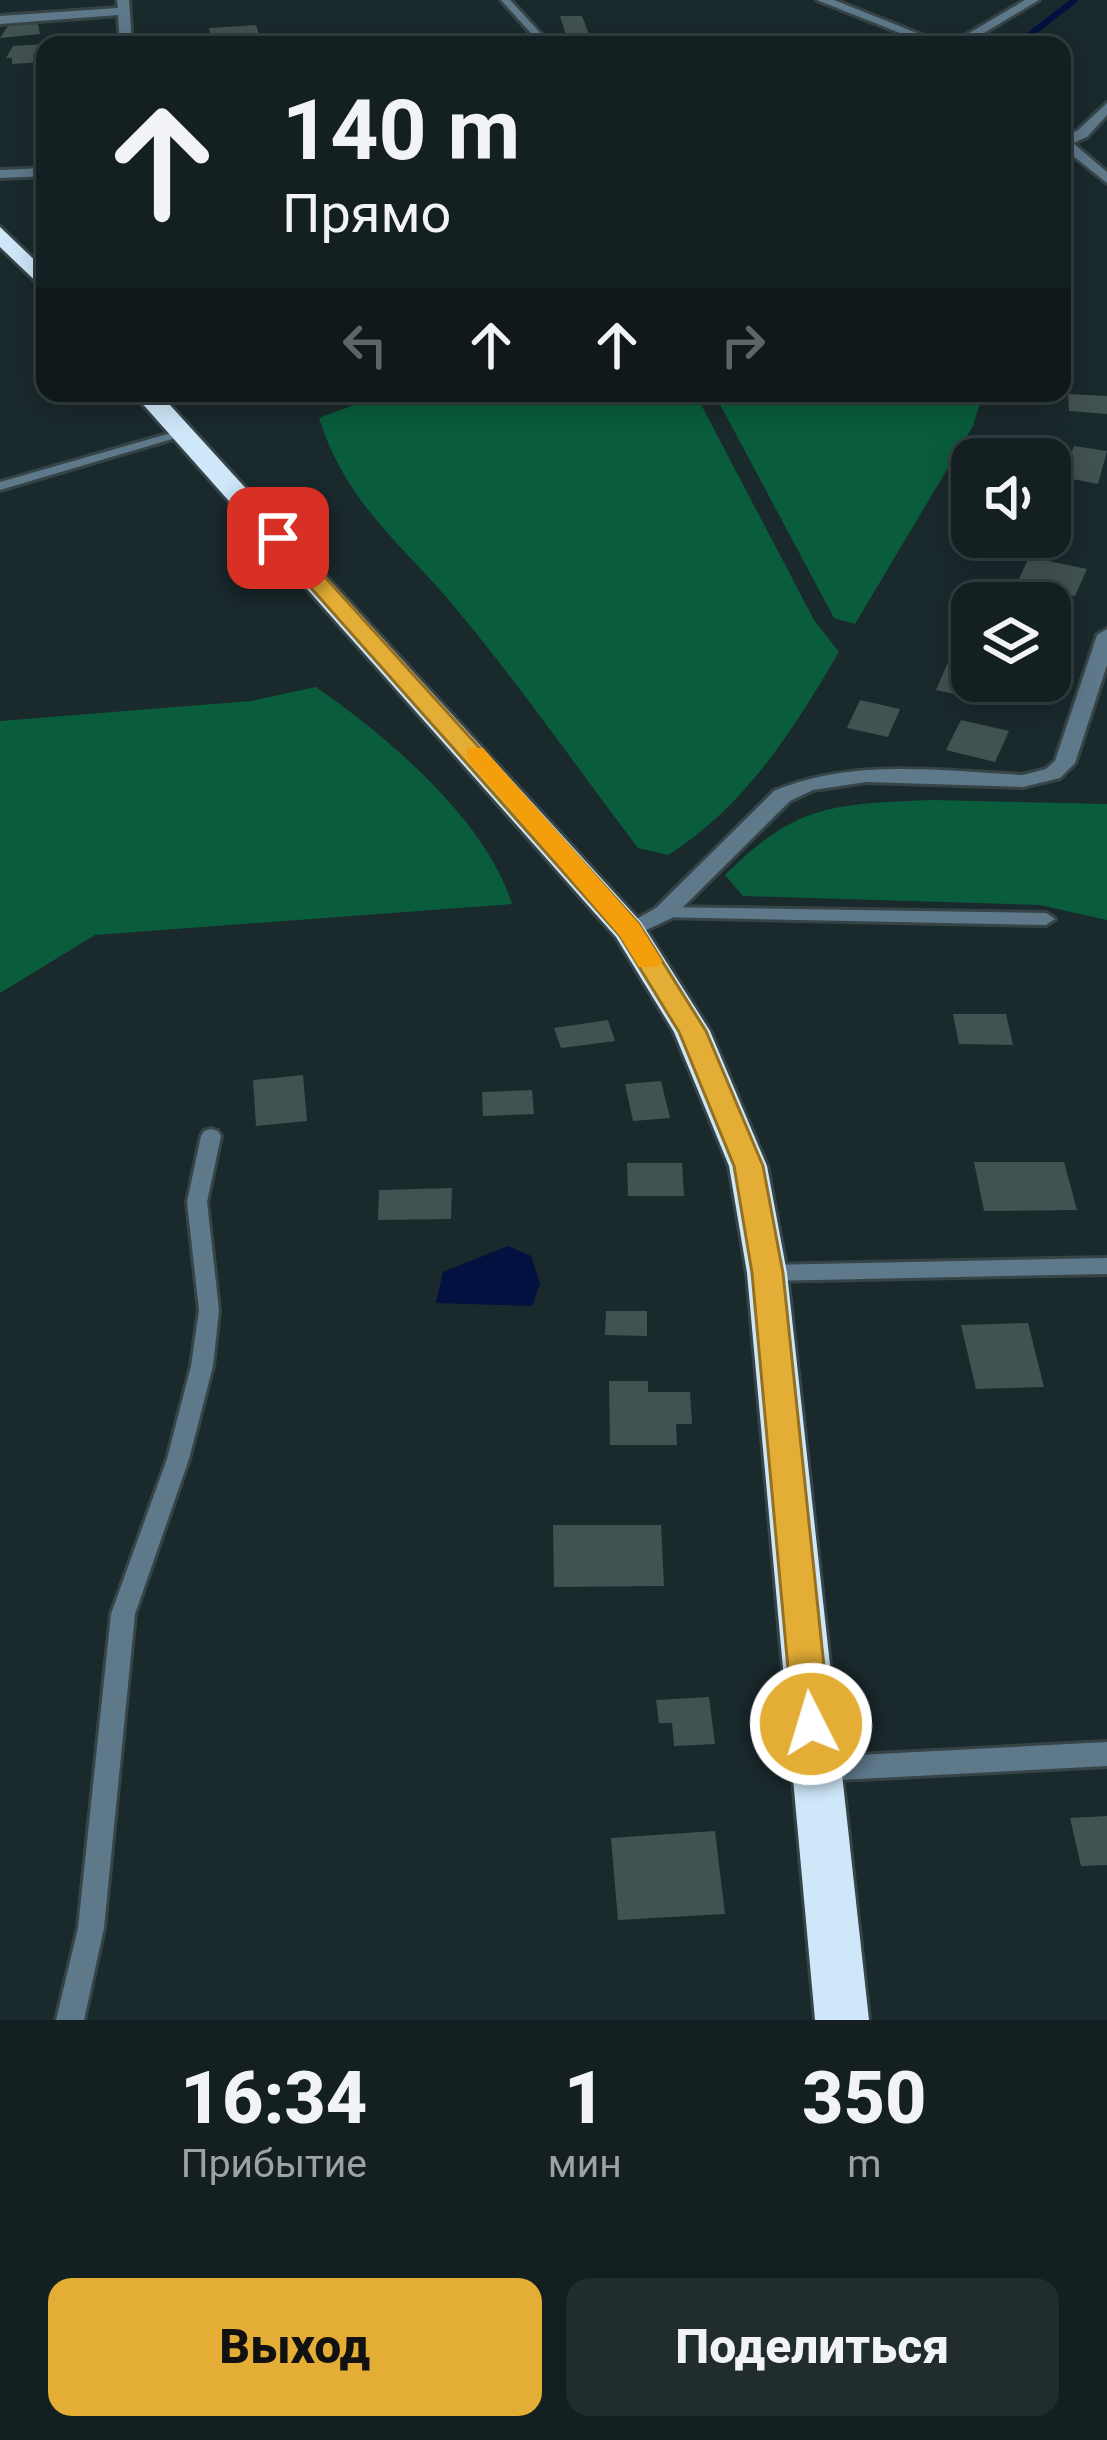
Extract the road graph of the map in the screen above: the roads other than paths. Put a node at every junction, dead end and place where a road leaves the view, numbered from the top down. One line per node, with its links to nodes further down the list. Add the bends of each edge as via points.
1 (505, 0): 7 (lane)
2 (823, 0): 8 (street)
3 (1034, 0): 9 (street)
4 (123, 6): 5 (street); 6 (street)
5 (0, 20)
6 (125, 36)
7 (538, 36)
8 (917, 36)
9 (971, 36)
10 (1107, 107): 11 (street)
11 (1071, 138)
12 (1071, 148): 15 (street)
13 (36, 172): 14 (street)
14 (0, 174)
15 (1107, 179)
16 (0, 234): 17 (highway)
17 (36, 273)
18 (154, 402): 19 (highway)
19 (183, 434): 20 (lane); 24 (highway)
20 (0, 486)
21 (1107, 634): 22 (street, via 1065,763 1053,775 832,778 800,786)
22 (664, 913): 23 (lane); 24 (street)
23 (1046, 919)
24 (629, 930): 27 (highway, via 692,1031 748,1166)
25 (211, 1136): 30 (lane, via 197,1202 209,1310 202,1366 123,1614 92,1928)
26 (1107, 1266): 27 (lane)
27 (767, 1273): 29 (highway)
28 (1107, 1754): 29 (lane)
29 (816, 1769): 31 (highway)
30 (70, 2020)
31 (842, 2020)

